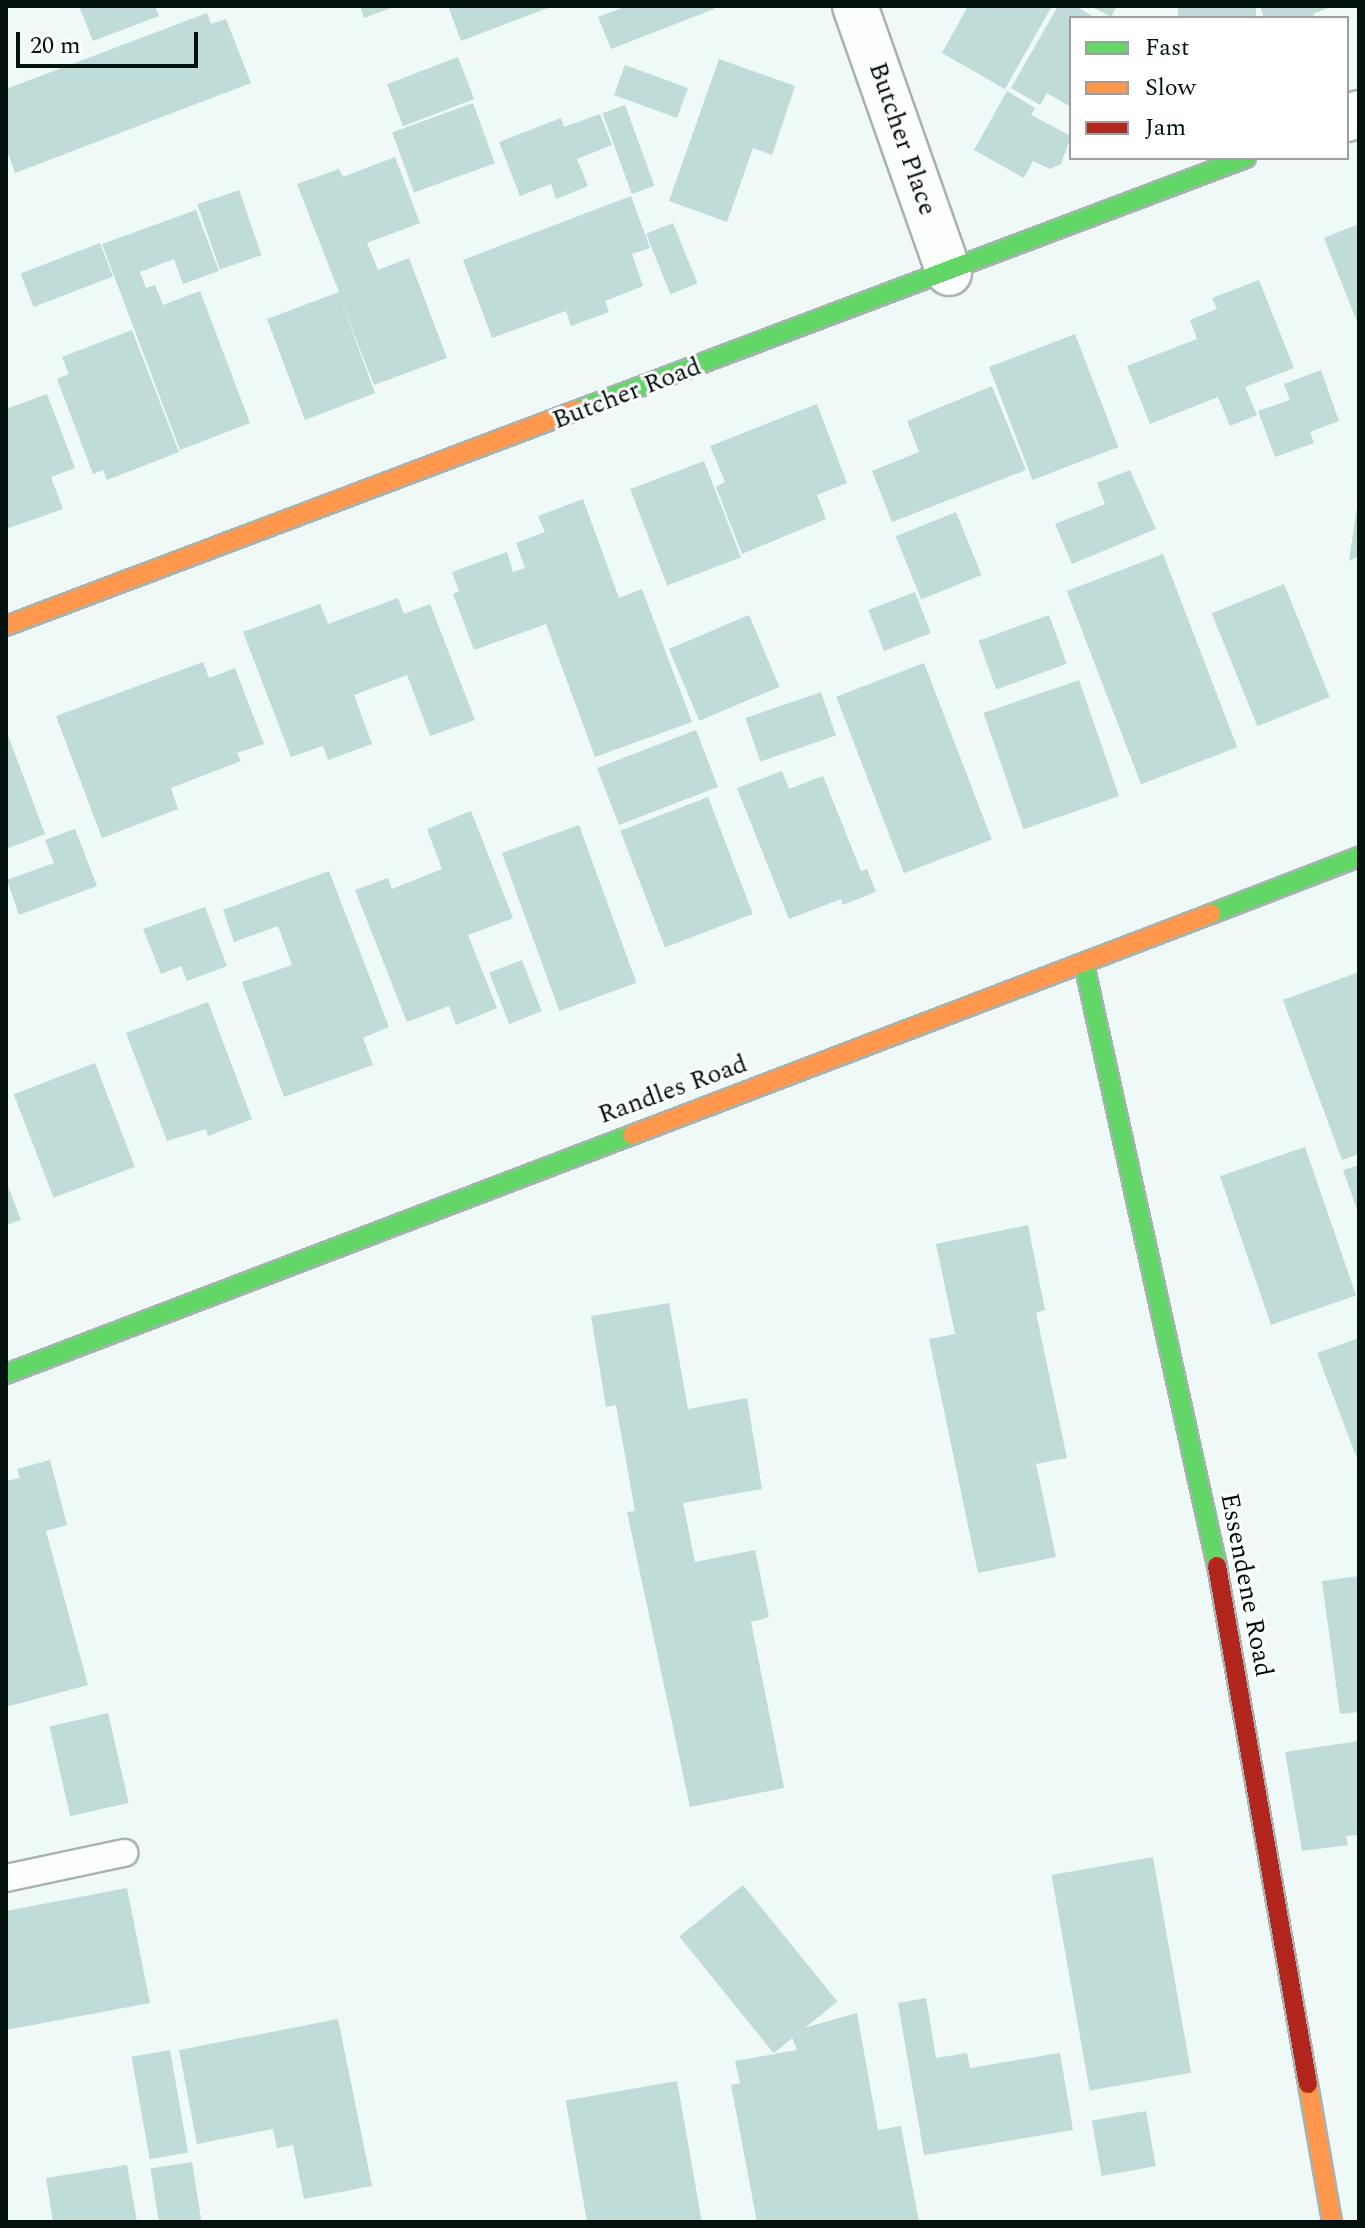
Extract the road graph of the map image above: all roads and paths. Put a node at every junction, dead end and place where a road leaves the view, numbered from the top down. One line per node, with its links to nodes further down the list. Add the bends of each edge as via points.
1 (855, 6): 3 (street, Butcher Place)
2 (1241, 160): 3 (street, Butcher Road)
3 (949, 273): 4 (street, Butcher Road)
4 (6, 626)
5 (1359, 857): 6 (street, Randles Road)
6 (1084, 964): 7 (street, Randles Road); 10 (street, Essendene Road, via 1226,1607)
7 (6, 1374)
8 (124, 1853): 9 (lane)
9 (6, 1878)
10 (1332, 2222)

